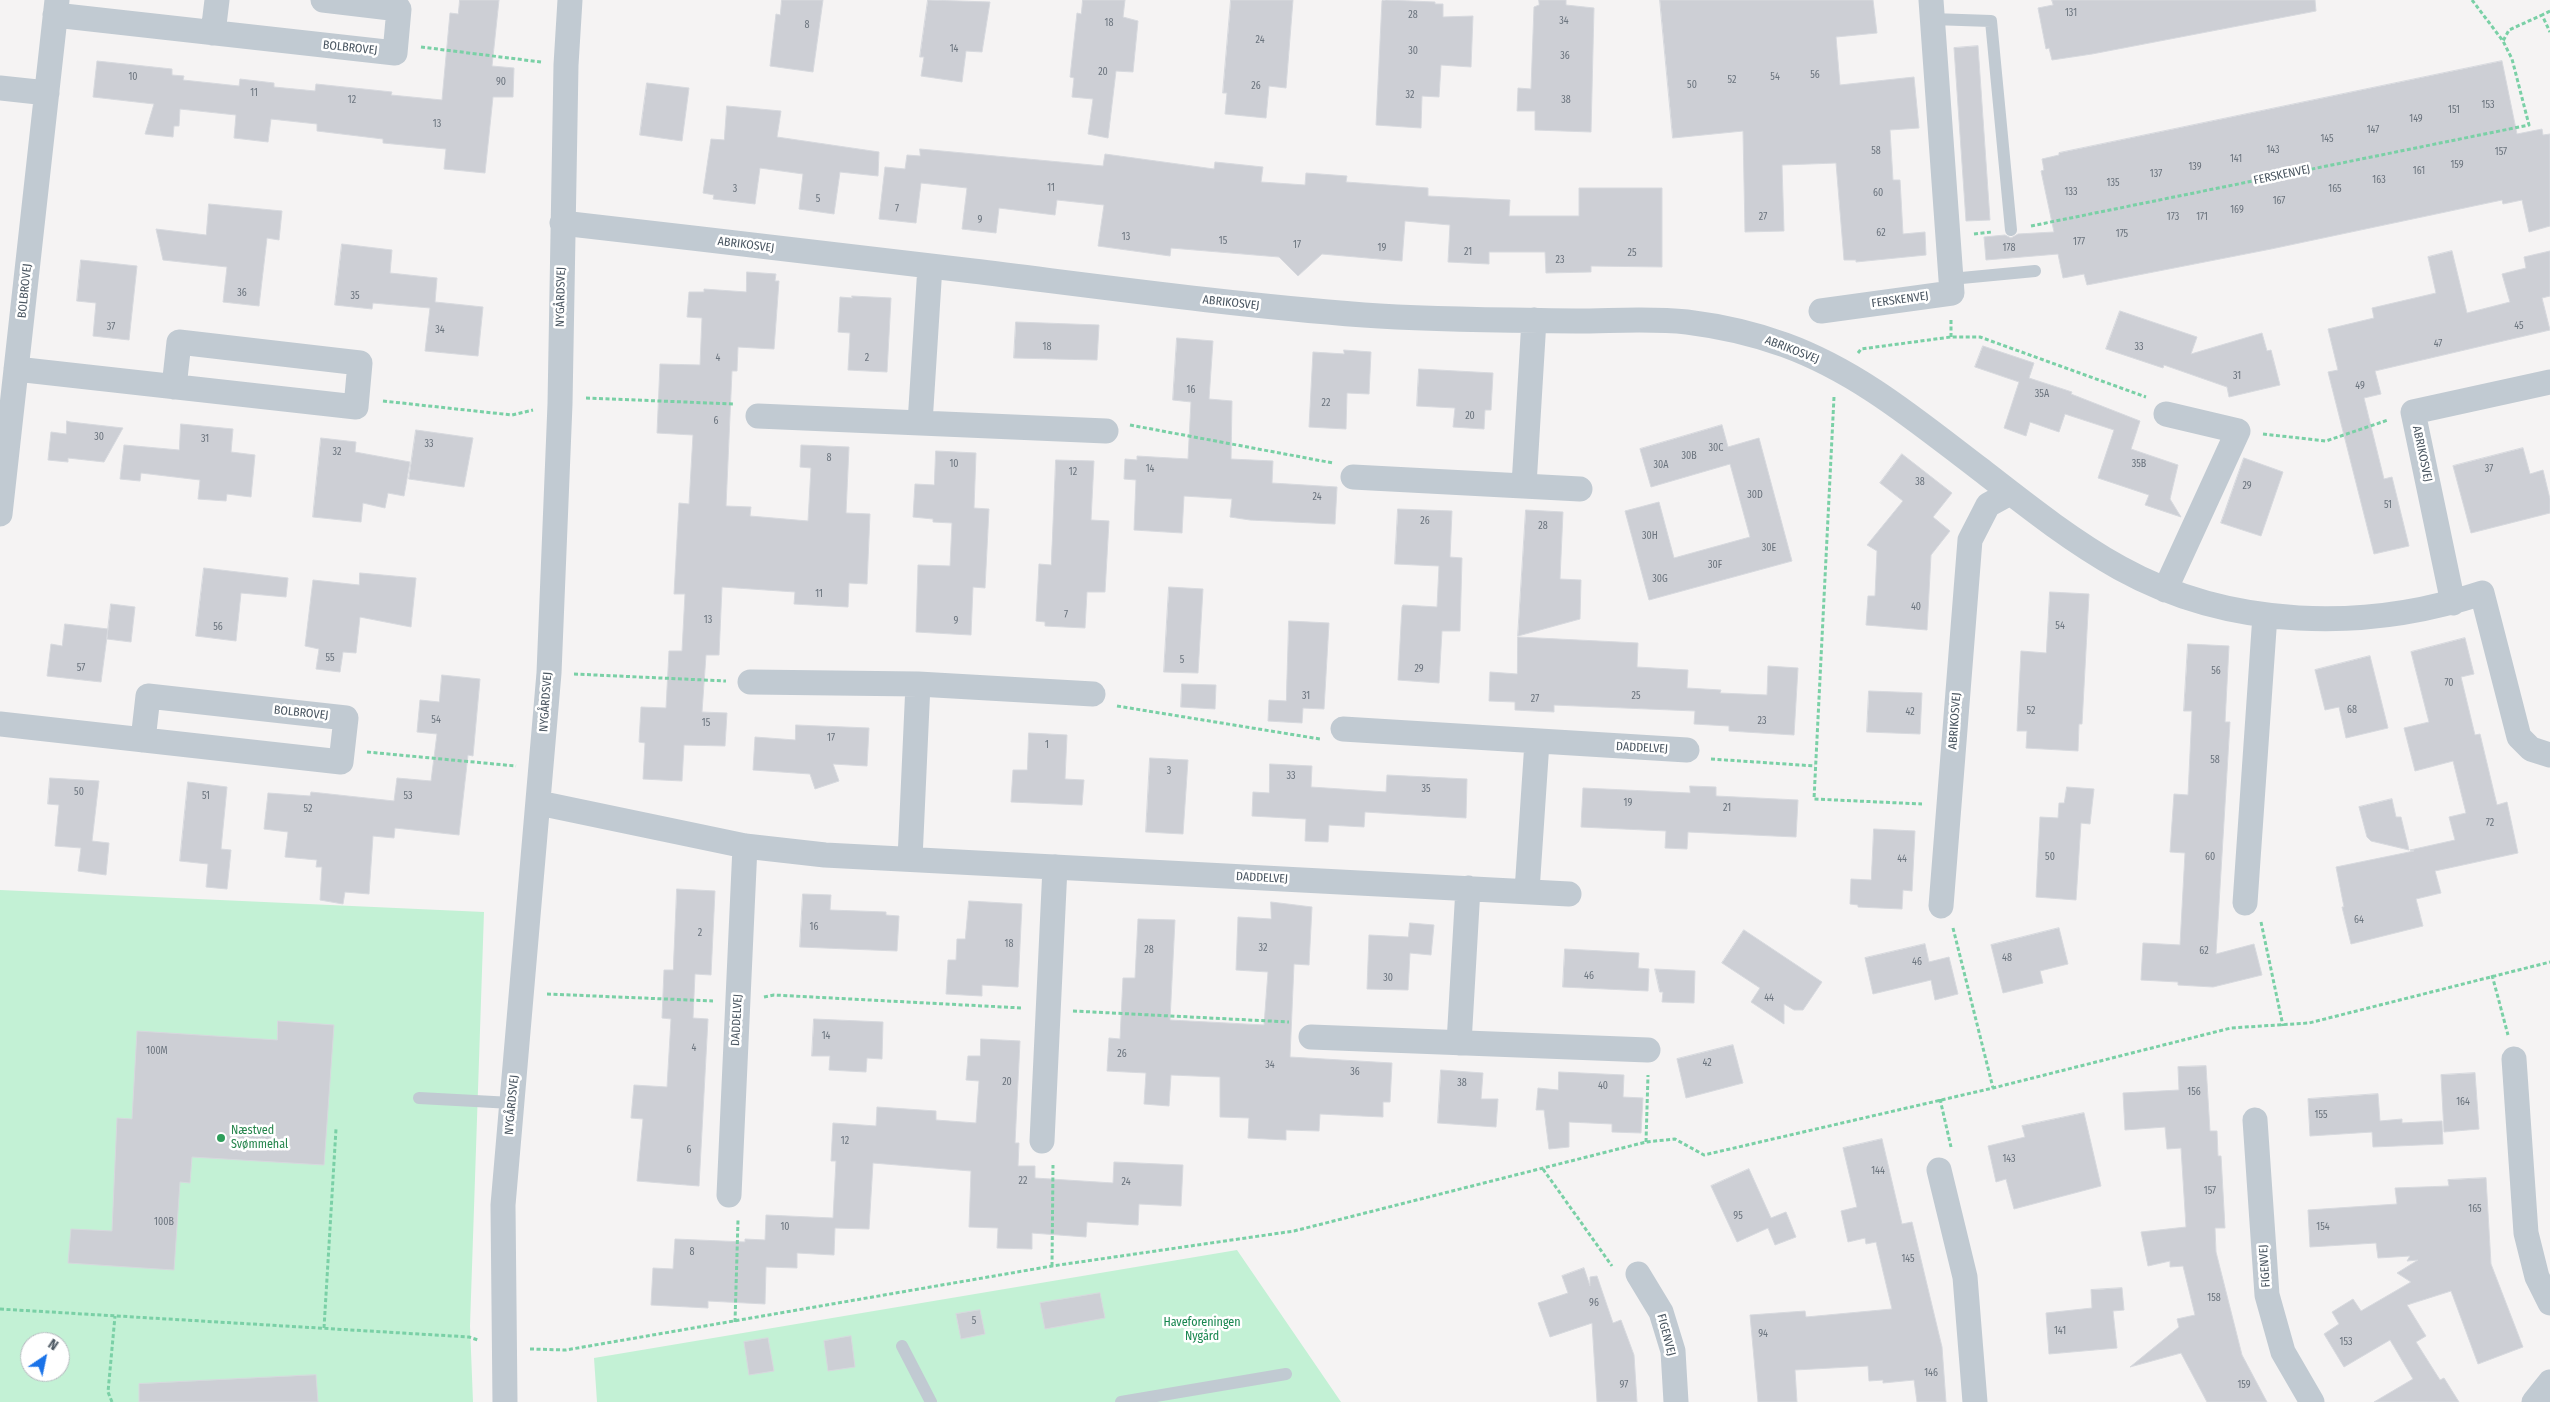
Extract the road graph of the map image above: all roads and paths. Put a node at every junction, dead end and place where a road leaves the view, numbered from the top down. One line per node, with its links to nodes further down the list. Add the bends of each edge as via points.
1 (217, 0): 10 (street)
2 (323, 0): 12 (street, BOLBROVEJ, via 399,8)
3 (570, 0): 13 (street, NYGÅRDSVEJ)
4 (2472, 0): 11 (path, FERSKENVEJ)
5 (56, 8): 10 (street, BOLBROVEJ); 15 (street, BOLBROVEJ)
6 (1932, 10): 17 (lane, via 1990,22); 18 (street)
7 (2550, 11): 8 (path)
8 (2542, 15): 9 (path); 11 (path, via 2509,30)
9 (2550, 32)
10 (213, 33): 12 (street, BOLBROVEJ, via 394,53)
11 (2502, 41): 17 (path, FERSKENVEJ, via 2512,60 2529,125)
12 (396, 44): 13 (path)
13 (566, 65): 16 (street, NYGÅRDSVEJ)
14 (0, 88): 15 (street)
15 (47, 93): 24 (street, BOLBROVEJ)
16 (562, 223): 19 (street, ABRIKOSVEJ); 43 (street, NYGÅRDSVEJ, via 560,404)
17 (2011, 230): 18 (path, FERSKENVEJ)
18 (1948, 237): 21 (street)
19 (930, 266): 23 (street, ABRIKOSVEJ, via 1247,305 1370,315); 32 (street)
20 (2035, 271): 21 (lane)
21 (1952, 279): 22 (street, FERSKENVEJ, via 1952,293)
22 (1821, 311)
23 (1534, 320): 25 (street, ABRIKOSVEJ, via 1684,322 1784,344); 36 (street)
24 (16, 369): 27 (street); 31 (street, BOLBROVEJ)
25 (1844, 371): 29 (path, via 1861,349 1951,337 1980,337 2158,402); 38 (street, ABRIKOSVEJ, via 1884,396); 54 (path, via 1834,395)
26 (2550, 382): 28 (street, ABRIKOSVEJ)
27 (174, 387): 27 (street, via 356,408 360,363 179,342)
28 (2413, 412): 33 (path, via 2326,441); 41 (street, ABRIKOSVEJ)
29 (2166, 414): 33 (street)
30 (758, 416): 32 (street)
31 (5, 418): 39 (street, BOLBROVEJ)
32 (920, 422): 34 (street)
33 (2238, 430): 40 (street)
34 (1106, 431): 35 (path, via 1111,421 1345,466)
35 (1353, 478): 36 (street)
36 (1524, 486): 37 (street)
37 (1580, 489)
38 (2010, 493): 40 (street, ABRIKOSVEJ, via 2090,550); 57 (street, ABRIKOSVEJ, via 1988,505 1970,540)
39 (0, 514)
40 (2165, 590): 42 (street, ABRIKOSVEJ, via 2214,606)
41 (2453, 603): 42 (street, ABRIKOSVEJ, via 2391,615 2336,620); 53 (street, ABRIKOSVEJ, via 2482,594 2520,737 2531,749)
42 (2265, 615): 64 (street)
43 (549, 673): 44 (path); 55 (street, NYGÅRDSVEJ)
44 (750, 682): 45 (street)
45 (918, 684): 46 (street); 59 (street)
46 (1093, 694): 48 (path, via 1100,703 1337,742)
47 (0, 724): 49 (street)
48 (1343, 730): 50 (street, DADDELVEJ)
49 (143, 740): 51 (street, via 341,762); 51 (street, BOLBROVEJ, via 148,696 346,718)
50 (1536, 742): 52 (street, DADDELVEJ); 62 (street)
51 (342, 749): 55 (path)
52 (1687, 750): 54 (path, via 1693,758)
53 (2550, 755)
54 (1816, 766): 57 (path, via 1814,799)
55 (541, 768): 56 (street, NYGÅRDSVEJ)
56 (538, 803): 58 (street, DADDELVEJ); 68 (street, NYGÅRDSVEJ)
57 (1948, 805): 65 (street, ABRIKOSVEJ)
58 (745, 846): 59 (street, DADDELVEJ, via 825,856); 69 (street, DADDELVEJ)
59 (910, 859): 60 (street, DADDELVEJ)
60 (1055, 867): 61 (street, DADDELVEJ); 70 (street)
61 (1468, 888): 62 (street, DADDELVEJ); 73 (street)
62 (1527, 892): 63 (street, DADDELVEJ)
63 (1569, 894)
64 (2245, 903): 71 (path, via 2259,910)
65 (1941, 906): 76 (path, via 1952,921)
66 (2550, 962): 67 (path)
67 (2492, 975): 71 (path, via 2309,1024); 75 (path)
68 (522, 993): 69 (path); 79 (street, NYGÅRDSVEJ)
69 (738, 1002): 70 (path, via 774,995); 86 (street, DADDELVEJ)
70 (1048, 1009): 72 (path, via 1307,1023); 82 (street)
71 (2283, 1026): 76 (path, via 2231,1028)
72 (1312, 1037): 73 (street)
73 (1459, 1043): 74 (street)
74 (1648, 1050): 83 (path)
75 (2514, 1059): 89 (street, via 2526,1233 2537,1277)
76 (1993, 1088): 78 (path)
77 (419, 1098): 79 (lane)
78 (1940, 1099): 83 (path, via 1704,1155 1675,1138); 85 (path, via 1954,1161)
79 (512, 1103): 95 (street, NYGÅRDSVEJ, via 503,1205)
80 (2255, 1120): 104 (street, FIGENVEJ, via 2267,1295 2283,1352)
81 (336, 1129): 93 (path)
82 (1042, 1141): 87 (path, via 1053,1148)
83 (1646, 1142): 84 (path)
84 (1543, 1169): 87 (path, via 1294,1231); 88 (path, via 1620,1277)
85 (1939, 1170): 103 (street, via 1965,1277)
86 (729, 1195): 92 (path, via 738,1205)
87 (1052, 1266): 92 (path)
88 (1638, 1274): 102 (street, FIGENVEJ, via 1661,1312 1673,1351)
89 (2550, 1304)
90 (0, 1309): 91 (path)
91 (115, 1316): 93 (path); 98 (path, via 108,1392)
92 (735, 1322): 95 (path, via 566,1350)
93 (324, 1328): 95 (path, via 469,1337)
94 (902, 1346): 100 (lane)
95 (503, 1349): 99 (street, NYGÅRDSVEJ)
96 (1286, 1374): 101 (lane)
97 (2550, 1382): 105 (street)
98 (112, 1402)
99 (505, 1402)
100 (930, 1402)
101 (1121, 1402)
102 (1676, 1402)
103 (1976, 1402)
104 (2312, 1402)
105 (2534, 1402)

